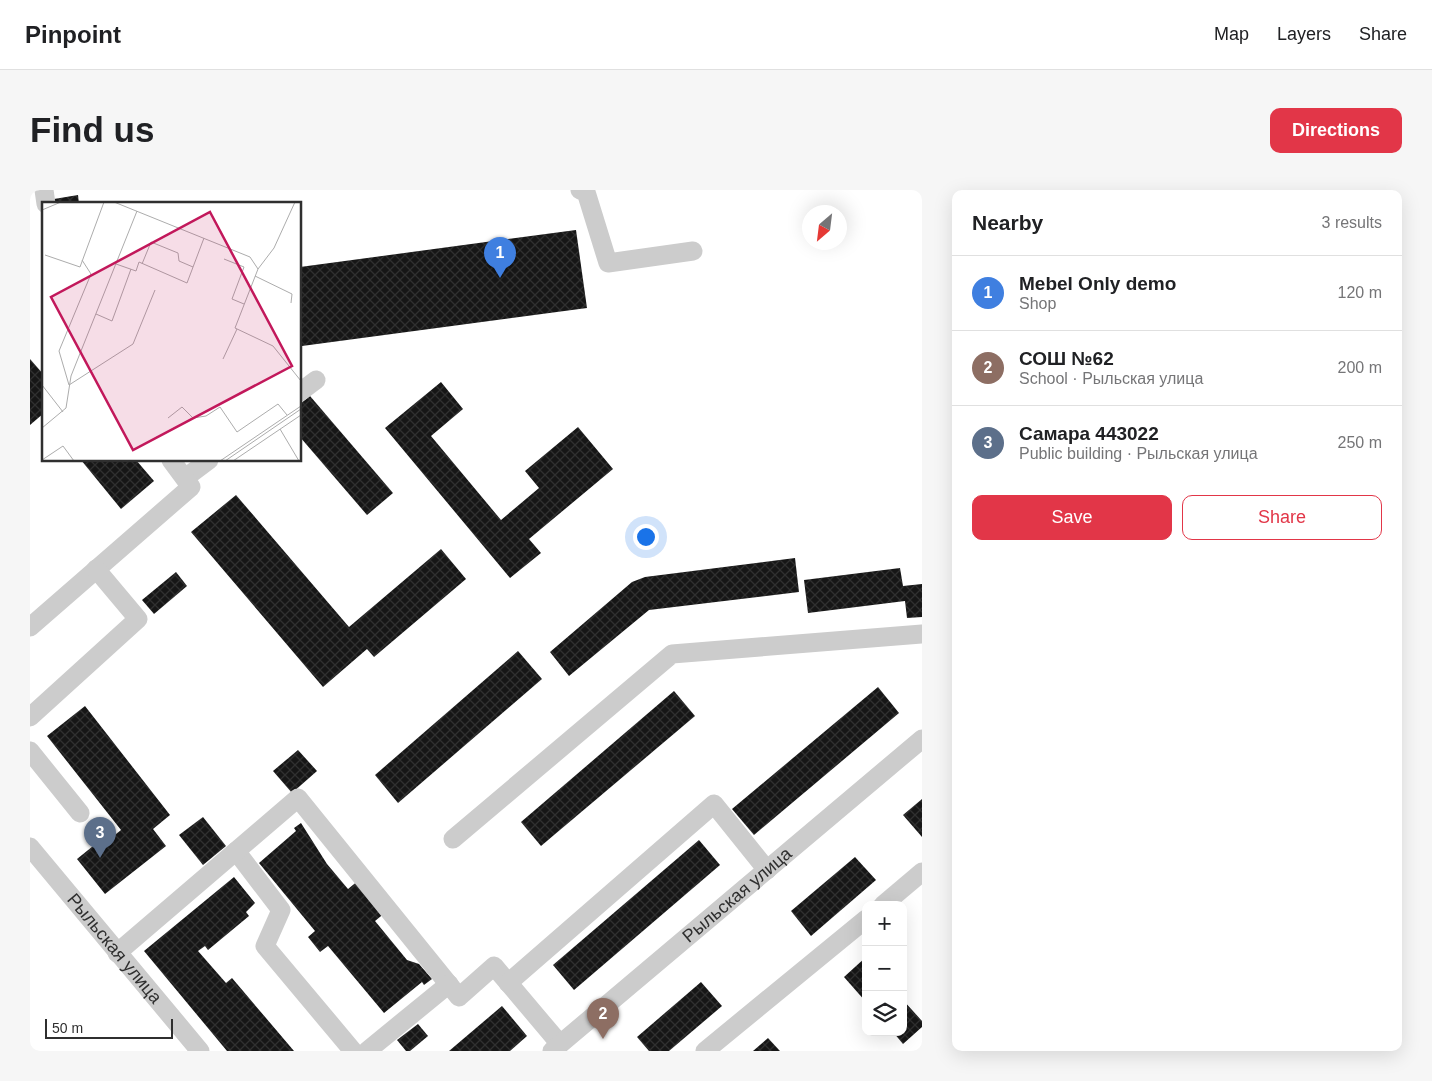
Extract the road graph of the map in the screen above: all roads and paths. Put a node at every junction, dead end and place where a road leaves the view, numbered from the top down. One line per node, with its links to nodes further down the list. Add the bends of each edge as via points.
1 (580, 190): 2 (street, via 586,192 608,263)
2 (693, 251)
3 (316, 380): 4 (street)
4 (301, 391)
5 (172, 461): 7 (street)
6 (208, 461): 7 (street)
7 (185, 478): 8 (street, via 191,487)
8 (96, 569): 9 (street); 11 (street, via 138,619)
9 (30, 627)
10 (922, 634): 15 (street, via 672,654)
11 (30, 717)
12 (922, 739): 18 (street, Рыльская улица)
13 (30, 751): 14 (street)
14 (80, 813)
15 (453, 839)
16 (30, 847): 22 (street, Рыльская улица)
17 (236, 851): 22 (street); 24 (street, via 298,798); 27 (street, via 281,910 265,946)
18 (767, 870): 23 (street, via 714,804); 25 (street, Рыльская улица)
19 (922, 872): 20 (street)
20 (888, 901)
21 (862, 922): 29 (street)
22 (117, 953): 26 (street, Рыльская улица)
23 (508, 983): 24 (street, via 494,966 459,997); 25 (street)
24 (448, 984): 28 (street)
25 (556, 1048)
26 (200, 1051)
27 (353, 1051)
28 (367, 1051)
29 (705, 1051)

